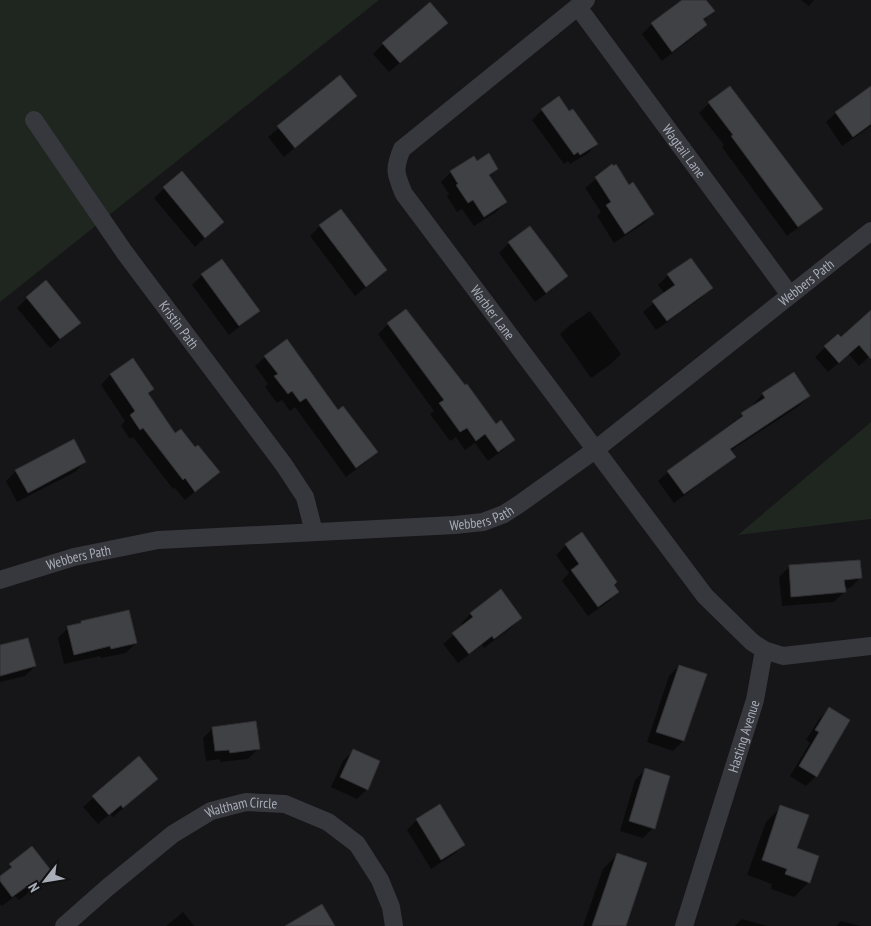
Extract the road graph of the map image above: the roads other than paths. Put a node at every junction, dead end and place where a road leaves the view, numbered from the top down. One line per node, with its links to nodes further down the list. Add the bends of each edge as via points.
1 (582, 4): 4 (street, Wagtail Lane); 5 (street, Warbler Lane, via 402,149 396,174 404,194)
2 (34, 120): 6 (street, Kristin Path, via 125,253 284,465 305,497)
3 (871, 230): 4 (street, Webbers Path)
4 (790, 296): 5 (street, Webbers Path)
5 (595, 450): 6 (street, Webbers Path, via 511,510 483,522); 9 (street, Warbler Lane, via 705,596)
6 (314, 532): 7 (street, Webbers Path, via 158,540 74,557)
7 (0, 580)
8 (871, 646): 9 (street, via 783,656)
9 (764, 650): 12 (street, Hasting Avenue, via 755,700)
10 (64, 926): 11 (street, Waltham Circle, via 174,834 211,811 246,802 285,804 328,822 357,844 380,880)
11 (394, 926)
12 (684, 926)

